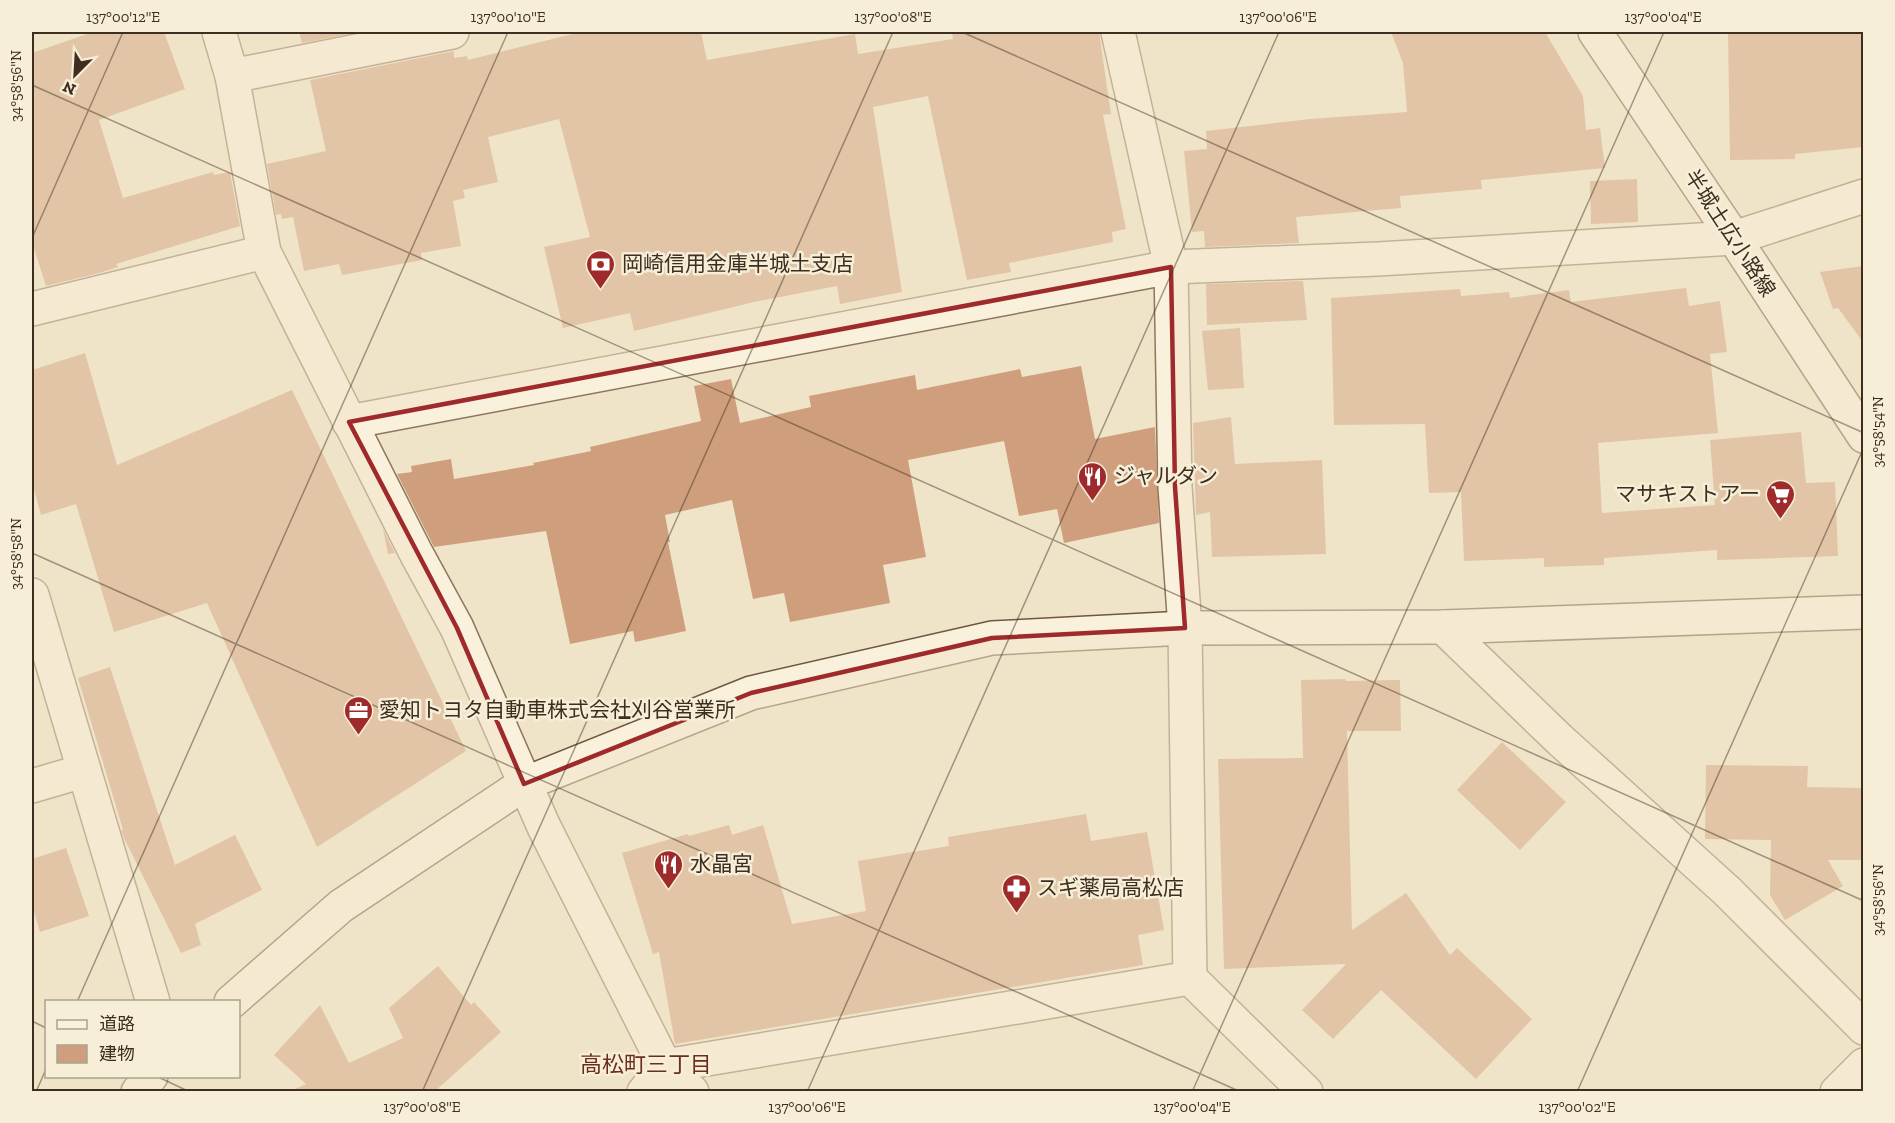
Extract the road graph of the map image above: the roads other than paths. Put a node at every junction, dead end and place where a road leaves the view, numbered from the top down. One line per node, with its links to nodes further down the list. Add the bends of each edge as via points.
1 (219, 32): 5 (street)
2 (452, 32): 5 (street)
3 (1118, 32): 9 (street)
4 (1595, 32): 7 (street, 半城土広小路線)
5 (231, 75): 8 (street)
6 (1863, 196): 7 (street)
7 (1734, 238): 9 (street); 12 (street, 半城土広小路線)
8 (264, 252): 10 (street); 11 (street)
9 (1171, 267): 11 (street); 16 (street, via 1176,487)
10 (32, 309)
11 (349, 422): 18 (street, via 457,628)
12 (1863, 436)
13 (32, 596): 17 (street)
14 (1863, 612): 15 (street)
15 (1443, 627): 16 (street); 23 (street, via 1559,739 1727,891)
16 (1185, 628): 18 (street, via 992,638 751,693); 20 (street)
17 (83, 771): 19 (street); 21 (street)
18 (524, 784): 22 (street, via 340,906); 25 (street)
19 (32, 786)
20 (1190, 978): 25 (street); 30 (street)
21 (152, 1000)
22 (233, 1000)
23 (1863, 1028)
24 (1863, 1065): 31 (street)
25 (665, 1066): 28 (street); 29 (street)
26 (150, 1078): 27 (street)
27 (138, 1092)
28 (644, 1092)
29 (692, 1092)
30 (1306, 1092)
31 (1837, 1092)

